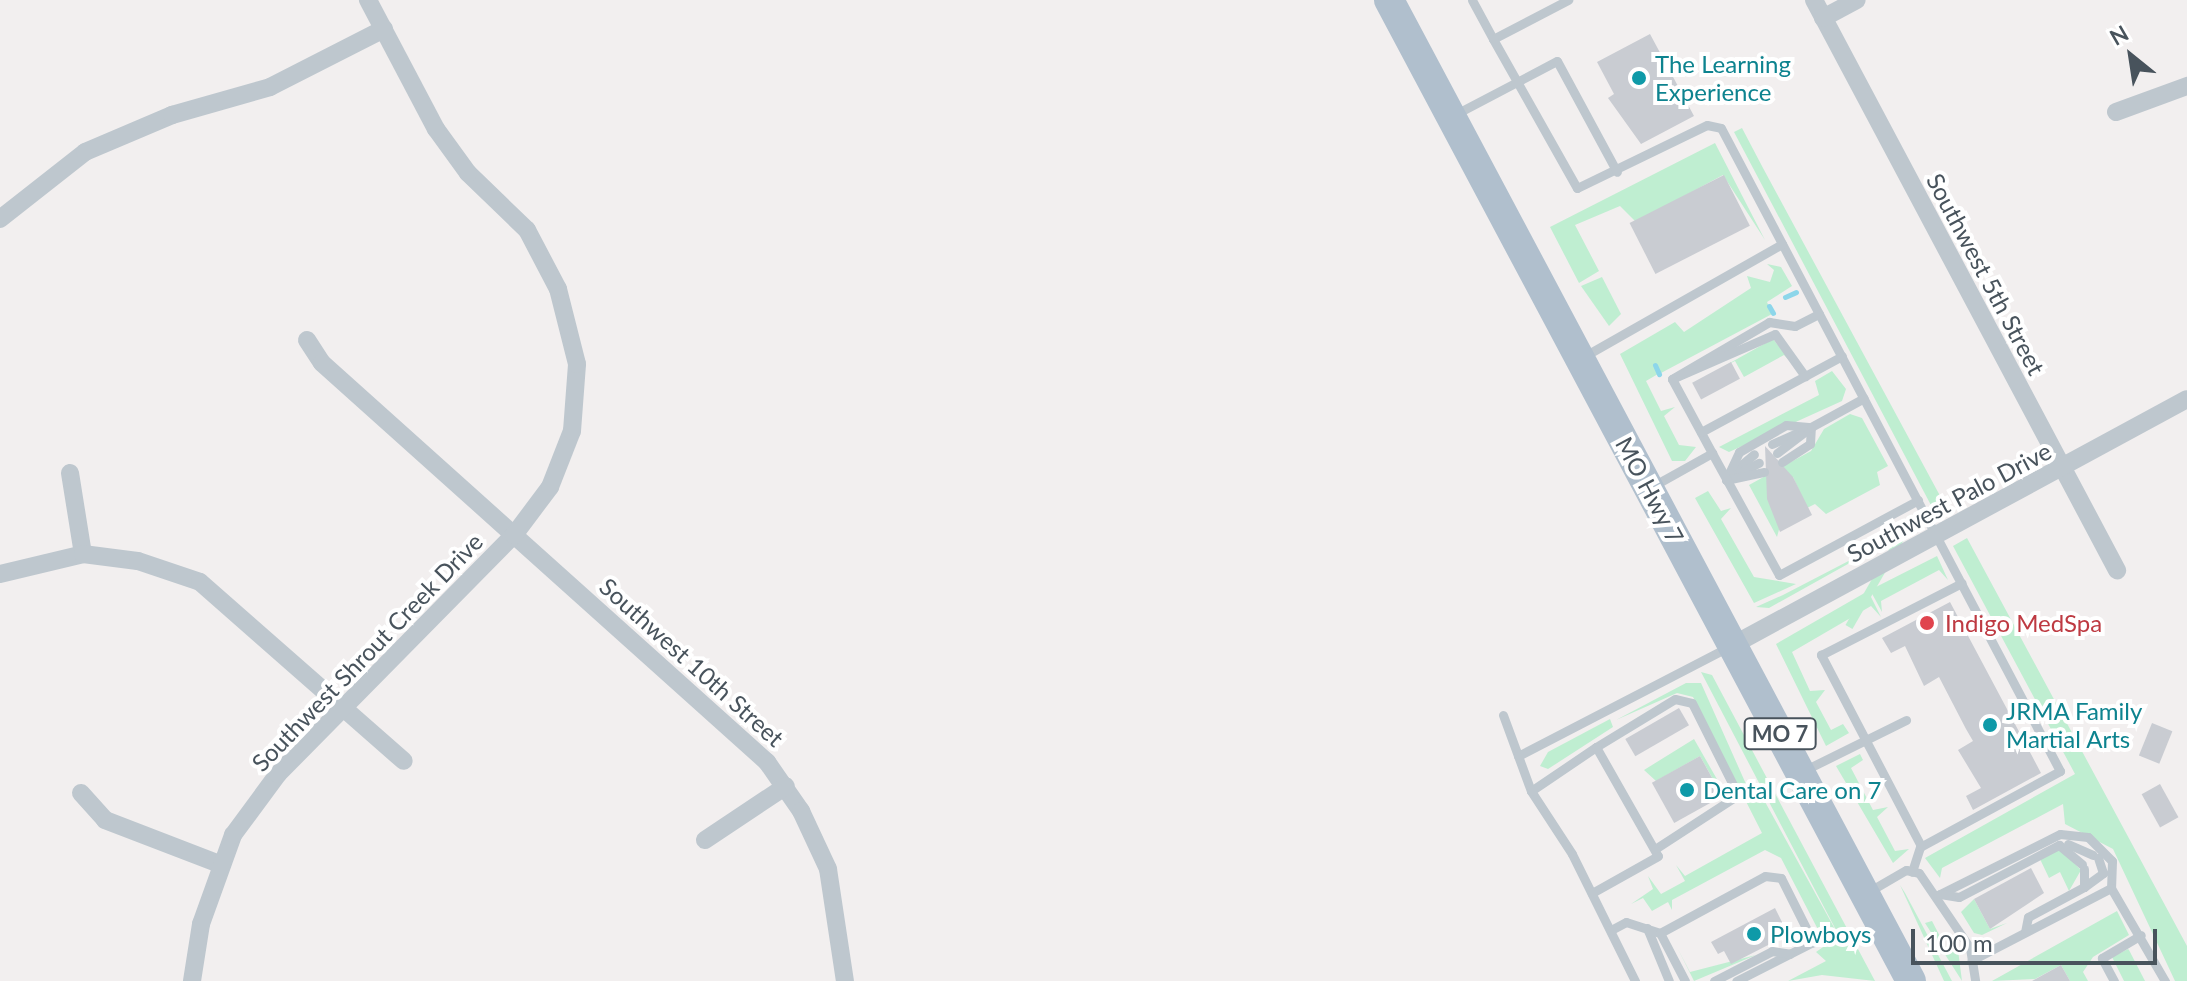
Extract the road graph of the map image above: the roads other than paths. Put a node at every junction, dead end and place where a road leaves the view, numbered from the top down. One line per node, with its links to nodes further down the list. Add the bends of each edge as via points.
1 (368, 0): 8 (street)
2 (1389, 0): 13 (main road, MO Hwy 7 / MO 7)
3 (1472, 0): 9 (lane)
4 (1568, 0): 9 (lane)
5 (1814, 0): 7 (street, Southwest 5th Street)
6 (1857, 0): 7 (street)
7 (1823, 18): 28 (street, Southwest 5th Street)
8 (384, 29): 15 (street, via 270,87 172,115 96,146); 33 (street, via 436,129 468,173 527,230 558,289 577,364 572,431 550,487)
9 (1493, 39): 10 (lane)
10 (1517, 82): 13 (lane); 14 (lane, via 1577,188); 14 (lane, via 1557,61)
11 (2187, 86): 12 (street)
12 (2116, 112)
13 (1451, 117): 20 (main road, MO Hwy 7 / MO 7)
14 (1617, 172): 16 (lane, via 1715,125)
15 (0, 219)
16 (1782, 244): 17 (lane); 20 (lane)
17 (1819, 314): 19 (lane); 22 (lane, via 1795,326 1769,322)
18 (307, 340): 33 (street, Southwest 10th Street, via 322,363)
19 (1842, 356): 21 (lane); 23 (lane)
20 (1580, 359): 31 (main road, MO Hwy 7 / MO 7)
21 (1805, 376): 22 (lane, via 1775,334); 26 (lane)
22 (1672, 379): 26 (lane)
23 (1864, 398): 25 (lane); 32 (lane)
24 (2187, 399): 28 (street, Southwest Palo Drive)
25 (1811, 427): 25 (lane, via 1810,444 1777,453); 30 (lane, via 1791,424 1739,452)
26 (1701, 432): 27 (lane)
27 (1712, 453): 30 (lane); 31 (lane)
28 (2061, 469): 34 (street, Southwest Palo Drive); 36 (street, Southwest 5th Street)
29 (70, 473): 35 (street)
30 (1726, 480): 30 (lane, via 1759,463); 32 (lane, via 1779,575)
31 (1648, 488): 39 (main road, MO Hwy 7 / MO 7)
32 (1918, 500): 34 (lane)
33 (514, 535): 40 (street, Southwest Shrout Creek Drive); 48 (street, Southwest 10th Street, via 744,736)
34 (1937, 536): 38 (lane); 39 (street, Southwest Palo Drive)
35 (83, 554): 37 (street); 40 (street, via 138,561 200,582)
36 (2117, 570)
37 (0, 574)
38 (1962, 583): 43 (lane, via 1821,655); 53 (lane, via 2060,771)
39 (1733, 645): 45 (lane); 47 (main road, MO Hwy 7 / MO 7)
40 (343, 707): 46 (street); 55 (street, Southwest Shrout Creek Drive, via 278,774 233,835)
41 (1503, 715): 45 (lane)
42 (1906, 720): 43 (lane)
43 (1864, 739): 47 (lane); 53 (lane)
44 (1596, 747): 49 (lane); 54 (lane); 54 (lane, via 1675,699 1692,703 1738,795)
45 (1518, 756): 49 (lane)
46 (404, 761)
47 (1800, 773): 60 (main road, MO Hwy 7 / MO 7)
48 (786, 786): 51 (street); 70 (street, Southwest 10th Street, via 828,869)
49 (1531, 791): 59 (lane)
50 (81, 793): 55 (street, via 105,820)
51 (705, 840)
52 (2064, 844): 57 (lane, via 2083,867); 57 (lane, via 2095,856 2103,873); 61 (lane, via 1959,897)
53 (1921, 846): 56 (lane)
54 (1655, 849): 59 (lane, via 1658,856)
55 (222, 865): 69 (street, Southwest Shrout Creek Drive, via 201,924)
56 (1912, 872): 60 (lane); 61 (lane)
57 (2084, 887): 64 (lane, via 2028,917)
58 (2111, 888): 61 (lane, via 2115,870 2105,849 2088,837 2060,834); 64 (lane); 66 (lane)
59 (1592, 893): 63 (lane)
60 (1865, 893): 76 (main road, MO Hwy 7 / MO 7)
61 (1940, 894): 68 (lane)
62 (1647, 928): 63 (lane, via 1626,922); 65 (lane); 72 (lane)
63 (1611, 930): 71 (lane)
64 (2025, 932): 68 (lane)
65 (1660, 933): 67 (lane, via 1765,876 1781,878 1813,942); 73 (lane)
66 (2141, 935): 78 (lane, via 2102,958); 79 (lane)
67 (1790, 954): 74 (lane, via 1772,951); 75 (lane)
68 (1972, 960): 77 (lane)
69 (192, 981)
70 (845, 981)
71 (1635, 981)
72 (1669, 981)
73 (1685, 981)
74 (1714, 981)
75 (1736, 981)
76 (1911, 981)
77 (1975, 981)
78 (2114, 981)
79 (2165, 981)

